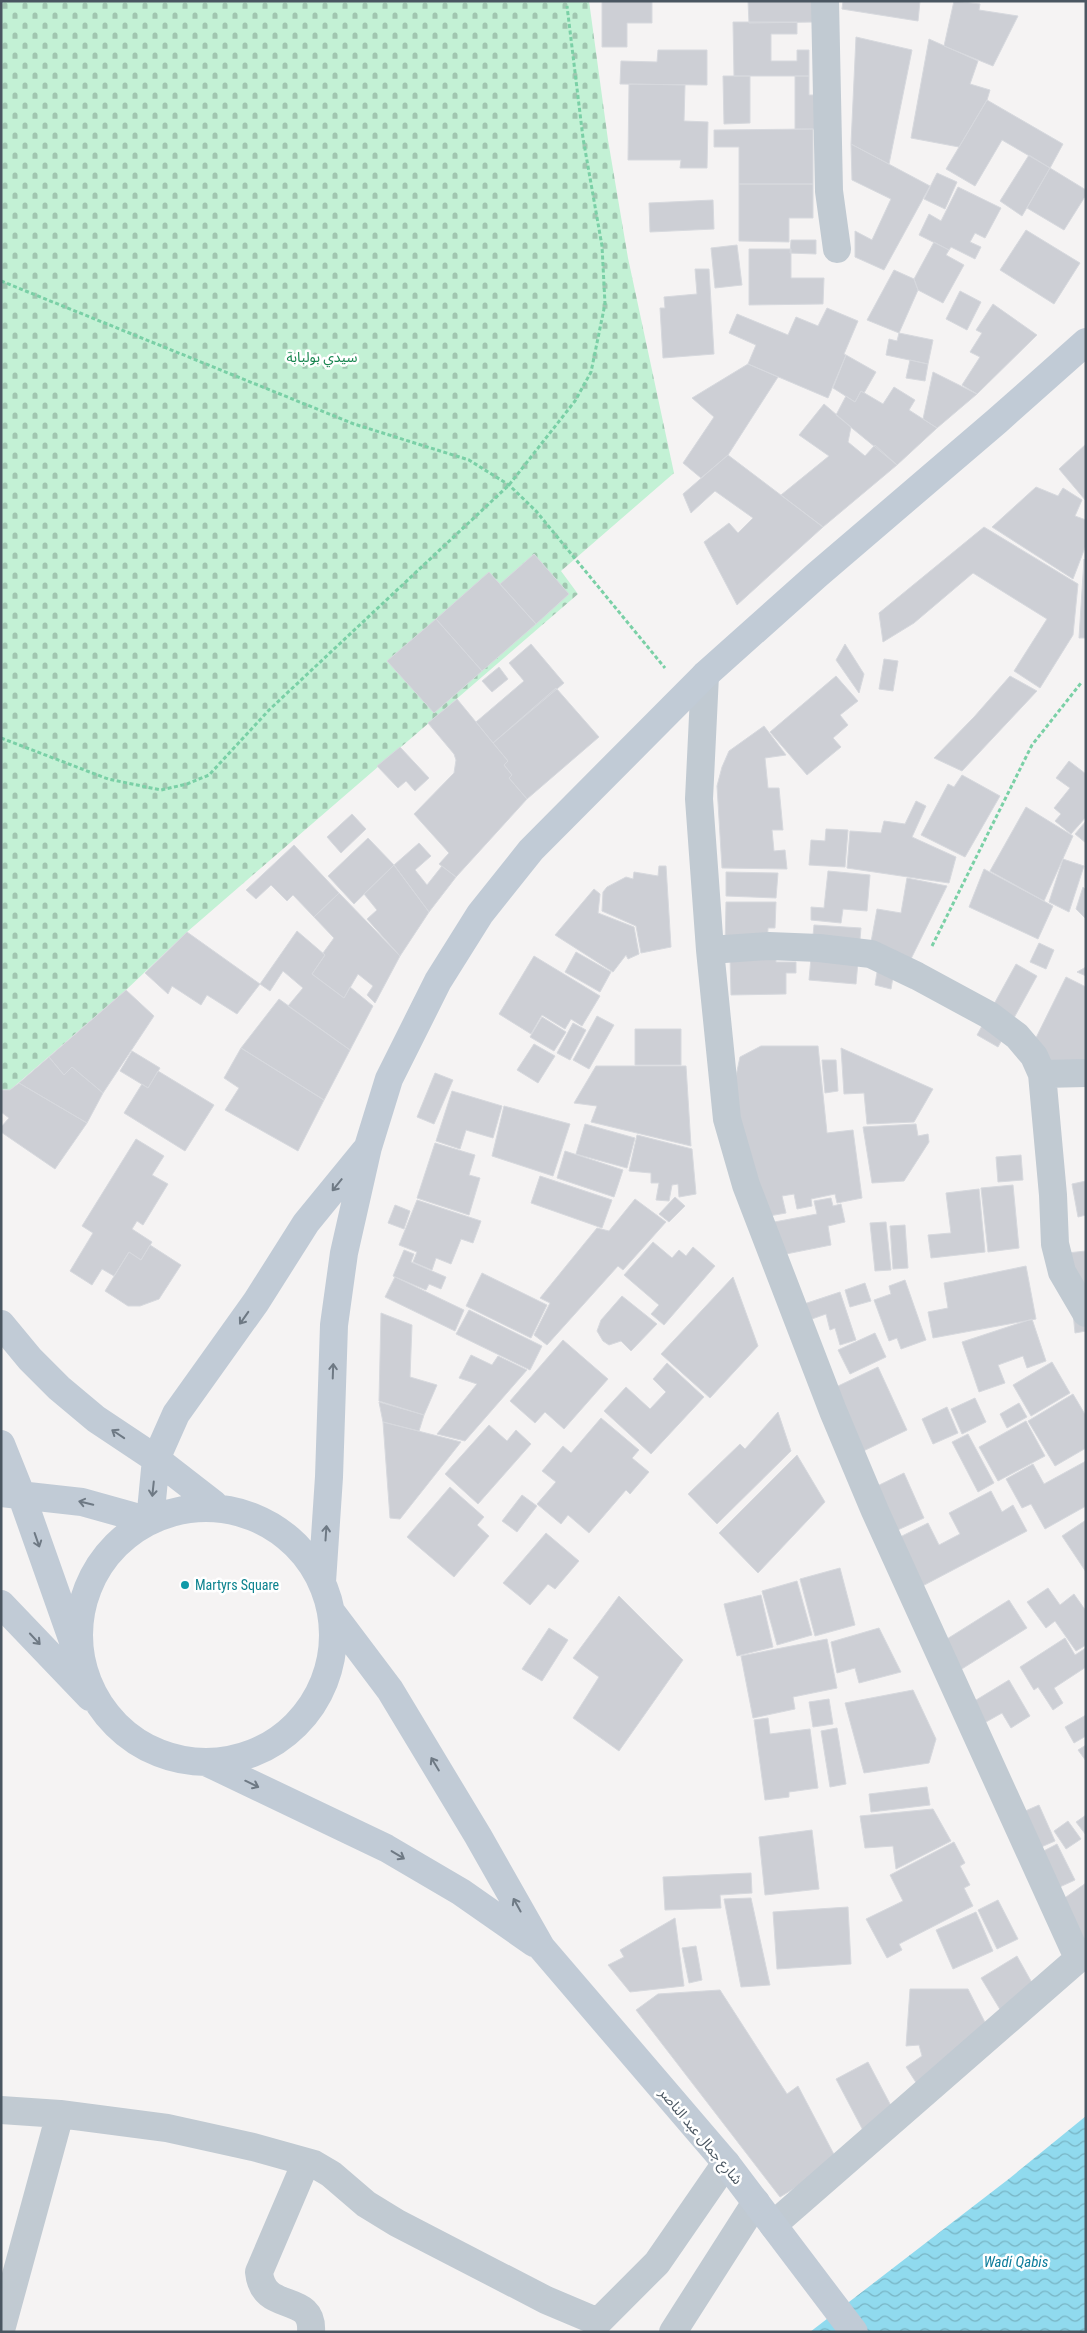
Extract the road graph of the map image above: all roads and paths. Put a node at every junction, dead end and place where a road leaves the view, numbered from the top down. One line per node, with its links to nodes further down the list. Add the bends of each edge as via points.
1 (825, 1): 3 (street, via 829,191)
2 (567, 6): 6 (path, via 583,138 602,246 606,304 591,372 575,402)
3 (837, 249)
4 (1, 281): 6 (path, via 354,424 469,460)
5 (1086, 342): 8 (main road)
6 (509, 485): 8 (path, via 536,510 603,595); 9 (path, via 269,710 209,776 161,790 108,779)
7 (1081, 683): 11 (path, via 1032,745)
8 (696, 684): 10 (street, via 699,799); 14 (main road, via 531,850 480,914 438,981 389,1079)
9 (1, 738)
10 (710, 950): 11 (street, via 769,946 871,954); 29 (street, via 727,1119 746,1185 875,1511)
11 (917, 976): 12 (street, via 989,1015 1017,1036 1034,1056)
12 (1042, 1074): 13 (street); 15 (street, via 1054,1195 1055,1244 1062,1272)
13 (1086, 1074)
14 (368, 1147): 18 (main road, one-way to 18, via 306,1223 256,1302 176,1414); 22 (main road, one-way to 14, via 334,1326 344,1252)
15 (1086, 1313)
16 (1, 1324): 18 (main road, one-way to 16, via 96,1419 59,1388)
17 (1, 1444): 19 (main road)
18 (156, 1459): 20 (main road); 21 (main road, one-way to 21)
19 (11, 1493): 21 (main road, one-way to 19, via 82,1502); 25 (main road, one-way to 25)
20 (214, 1504): 21 (main road); 22 (main road, via 267,1523 300,1548)
21 (150, 1521): 25 (main road, via 120,1542 97,1570 86,1595 79,1640)
22 (322, 1582): 24 (main road)
23 (1, 1604): 26 (main road, one-way to 26)
24 (332, 1613): 27 (main road, via 333,1649 324,1685 305,1716 278,1741 244,1757); 28 (main road, one-way to 24, via 390,1690)
25 (85, 1676): 26 (main road)
26 (102, 1710): 27 (main road, via 124,1733 149,1750 178,1760)
27 (208, 1763): 28 (main road, one-way to 28, via 386,1848 461,1892)
28 (541, 1947): 33 (main road, شارع جمال عبد الناصر)
29 (1082, 1955): 35 (street)
30 (1, 2110): 31 (street)
31 (60, 2114): 32 (street, via 167,2128); 37 (street)
32 (306, 2162): 36 (street, via 331,2174 366,2204 396,2223); 38 (street, via 259,2272 260,2284 270,2296 304,2310 309,2316)
33 (726, 2163): 34 (main road, شارع جمال عبد الناصر); 36 (street, via 657,2263)
34 (756, 2202): 35 (main road, شارع جمال عبد الناصر); 39 (street)
35 (773, 2225): 40 (main road, شارع جمال عبد الناصر)
36 (593, 2327)
37 (1, 2330)
38 (311, 2332)
39 (673, 2332)
40 (854, 2332)

